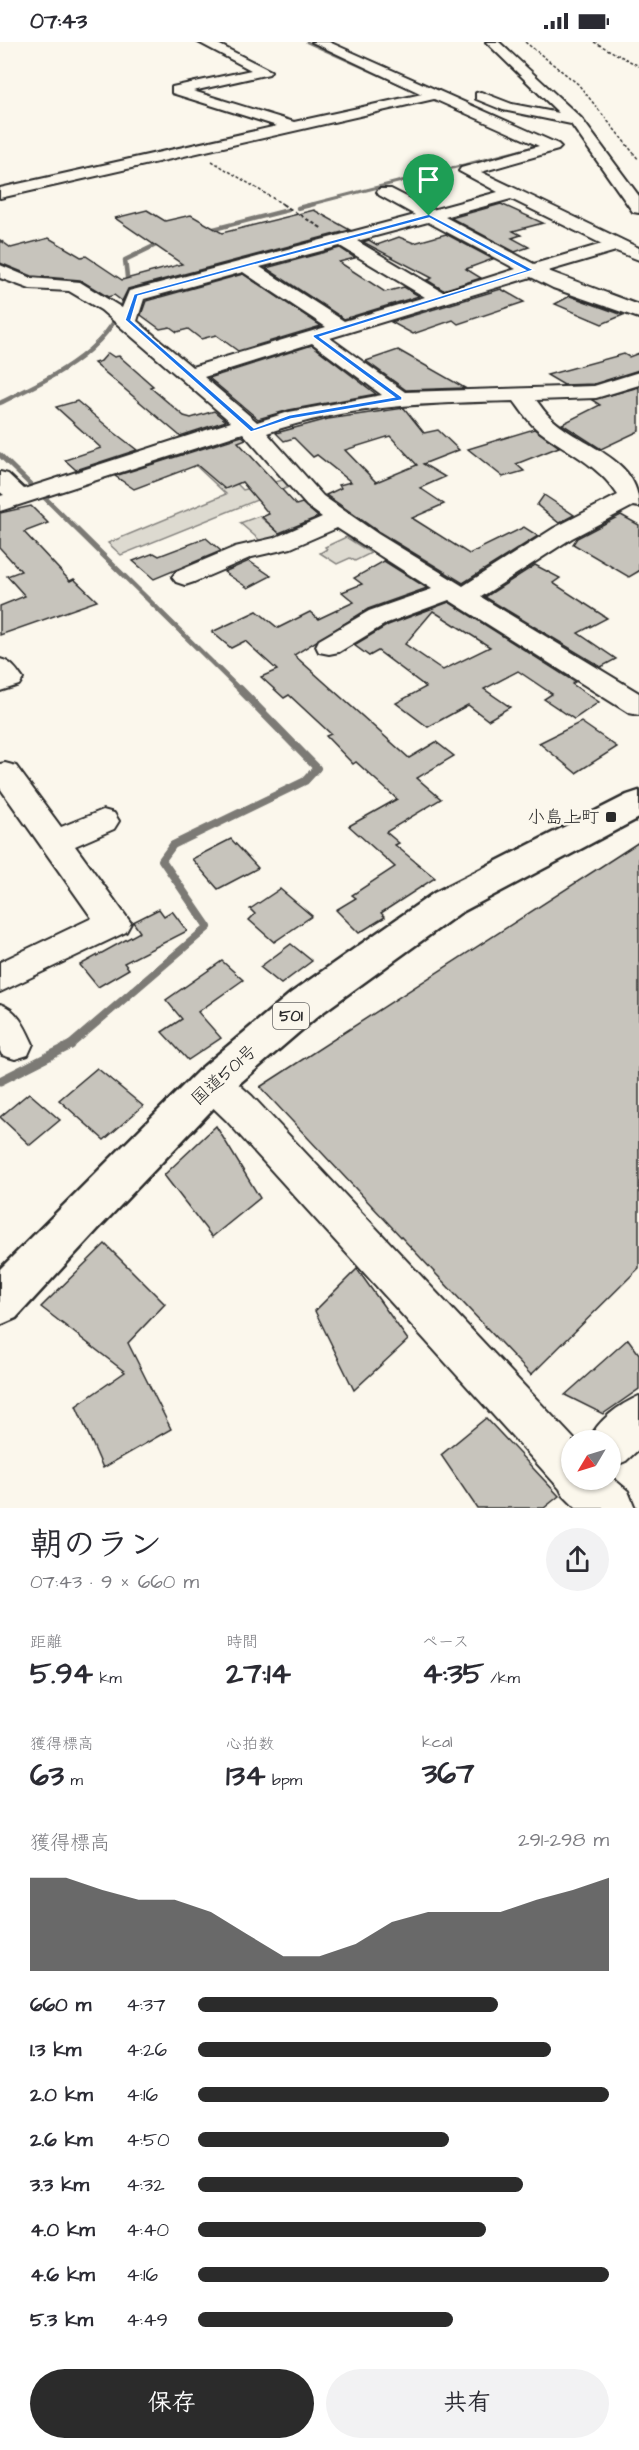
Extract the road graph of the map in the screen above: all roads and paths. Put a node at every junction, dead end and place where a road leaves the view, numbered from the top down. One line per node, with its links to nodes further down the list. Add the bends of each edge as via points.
1 (204, 42): 10 (street, via 264,71 177,90)
2 (318, 42): 7 (street)
3 (492, 42): 9 (street)
4 (525, 42): 12 (path, via 578,84)
5 (594, 42): 6 (path)
6 (639, 66)
7 (422, 87): 8 (street); 9 (street, via 479,94 508,106)
8 (439, 94): 10 (street); 15 (street, via 553,147 467,171)
9 (576, 122): 16 (street)
10 (291, 126): 11 (street)
11 (193, 149): 13 (street); 18 (path)
12 (639, 160)
13 (3, 190)
14 (385, 192): 17 (street)
15 (511, 194): 17 (street); 19 (street)
16 (639, 208)
17 (429, 216): 18 (street); 23 (street)
18 (341, 239): 21 (street); 26 (street)
19 (616, 245): 20 (street); 23 (street)
20 (639, 255)
21 (246, 266): 28 (street, via 136,295); 29 (street)
22 (0, 270): 24 (street)
23 (531, 270): 26 (street); 27 (street)
24 (30, 283): 25 (street); 28 (street, via 73,286)
25 (0, 288)
26 (440, 297): 29 (street)
27 (639, 312)
28 (128, 320): 31 (street)
29 (341, 328): 30 (street)
30 (315, 336): 31 (street); 34 (street)
31 (191, 374): 35 (street)
32 (639, 378): 33 (street, via 596,392)
33 (521, 396): 34 (street); 37 (street, via 544,424 614,472)
34 (400, 398): 35 (street)
35 (250, 427): 38 (street, via 176,444); 39 (street, via 315,501)
36 (0, 479): 38 (street)
37 (635, 499): 41 (street, via 563,533)
38 (10, 501)
39 (339, 518): 40 (street); 41 (street)
40 (185, 577)
41 (458, 594): 42 (street, via 378,617); 45 (street)
42 (329, 646)
43 (0, 668): 44 (street, via 9,678)
44 (0, 682)
45 (639, 706)
46 (10, 771): 49 (street)
47 (639, 802): 51 (highway, 国道501号 / 501, via 447,903 305,1004)
48 (103, 821): 49 (street)
49 (56, 842): 50 (street, via 114,923)
50 (0, 978)
51 (212, 1083): 52 (highway, 国道501号 / 501); 55 (street)
52 (0, 1302)
53 (639, 1419): 54 (street)
54 (621, 1435)
55 (561, 1459)
56 (591, 1490): 57 (street)
57 (611, 1508)

